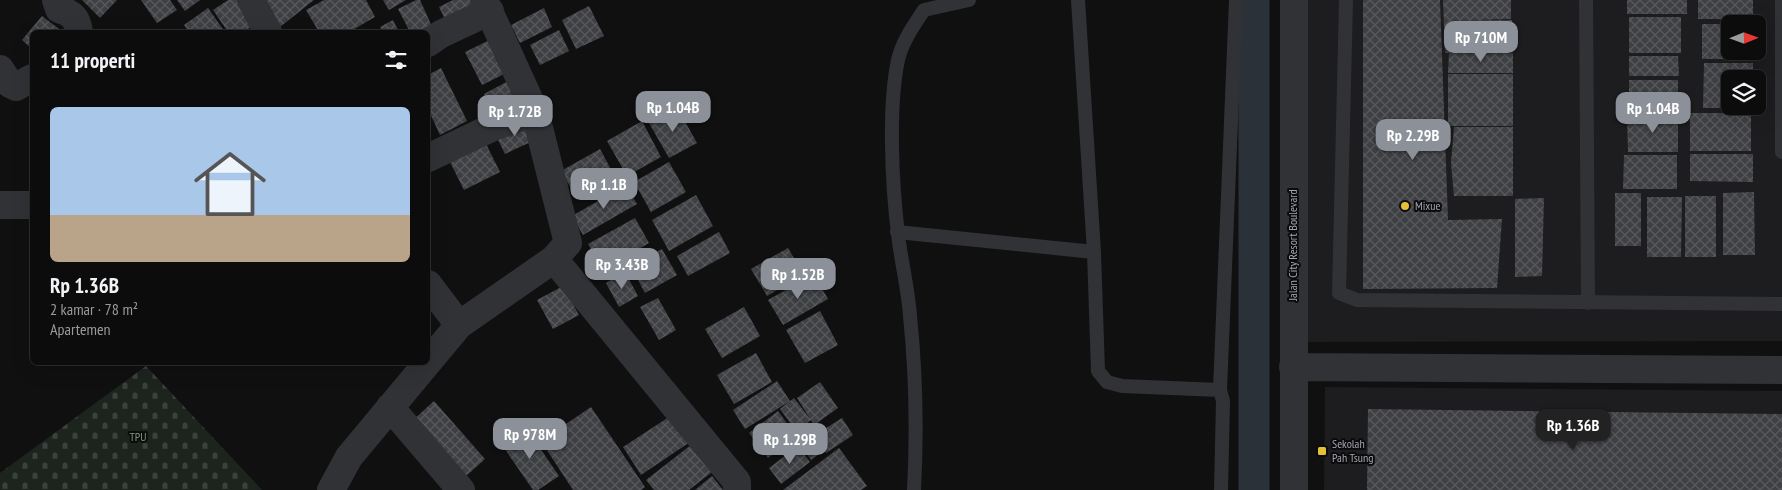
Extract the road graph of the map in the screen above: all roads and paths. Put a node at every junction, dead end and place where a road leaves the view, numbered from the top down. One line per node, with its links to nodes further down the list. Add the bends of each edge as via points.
1 (56, 0): 11 (street, via 59,9 71,13)
2 (251, 0): 12 (street)
3 (969, 0): 21 (lane, via 924,10 911,29 898,59 892,125)
4 (1078, 0): 22 (lane)
5 (1236, 0): 32 (lane)
6 (1294, 0): 30 (street, Jalan City Resort Boulevard)
7 (1346, 0): 25 (lane, via 1338,293 1357,300)
8 (1586, 0): 25 (lane)
9 (1782, 0): 17 (lane)
10 (487, 6): 13 (street); 16 (street)
11 (79, 30)
12 (267, 30)
13 (430, 42)
14 (0, 69): 15 (street, via 16,87)
15 (30, 79)
16 (536, 112): 18 (street, via 493,127); 23 (street, via 568,243)
17 (1782, 152)
18 (430, 157)
19 (0, 205): 20 (street)
20 (30, 205)
21 (898, 232): 22 (lane); 37 (lane, via 914,362 917,444)
22 (1094, 252): 32 (lane, via 1098,371 1108,382 1122,386)
23 (554, 259): 27 (street); 36 (street, via 737,482)
24 (430, 287): 27 (street)
25 (1588, 303): 26 (lane)
26 (1782, 304)
27 (459, 325): 28 (street)
28 (430, 359)
29 (425, 365): 33 (street)
30 (1293, 367): 31 (street); 39 (street, Jalan City Resort Boulevard)
31 (1782, 370)
32 (1220, 390): 38 (lane, via 1223,400)
33 (390, 407): 34 (street, via 349,457); 35 (street)
34 (331, 490)
35 (461, 490)
36 (737, 490)
37 (914, 490)
38 (1220, 490)
39 (1294, 490)

